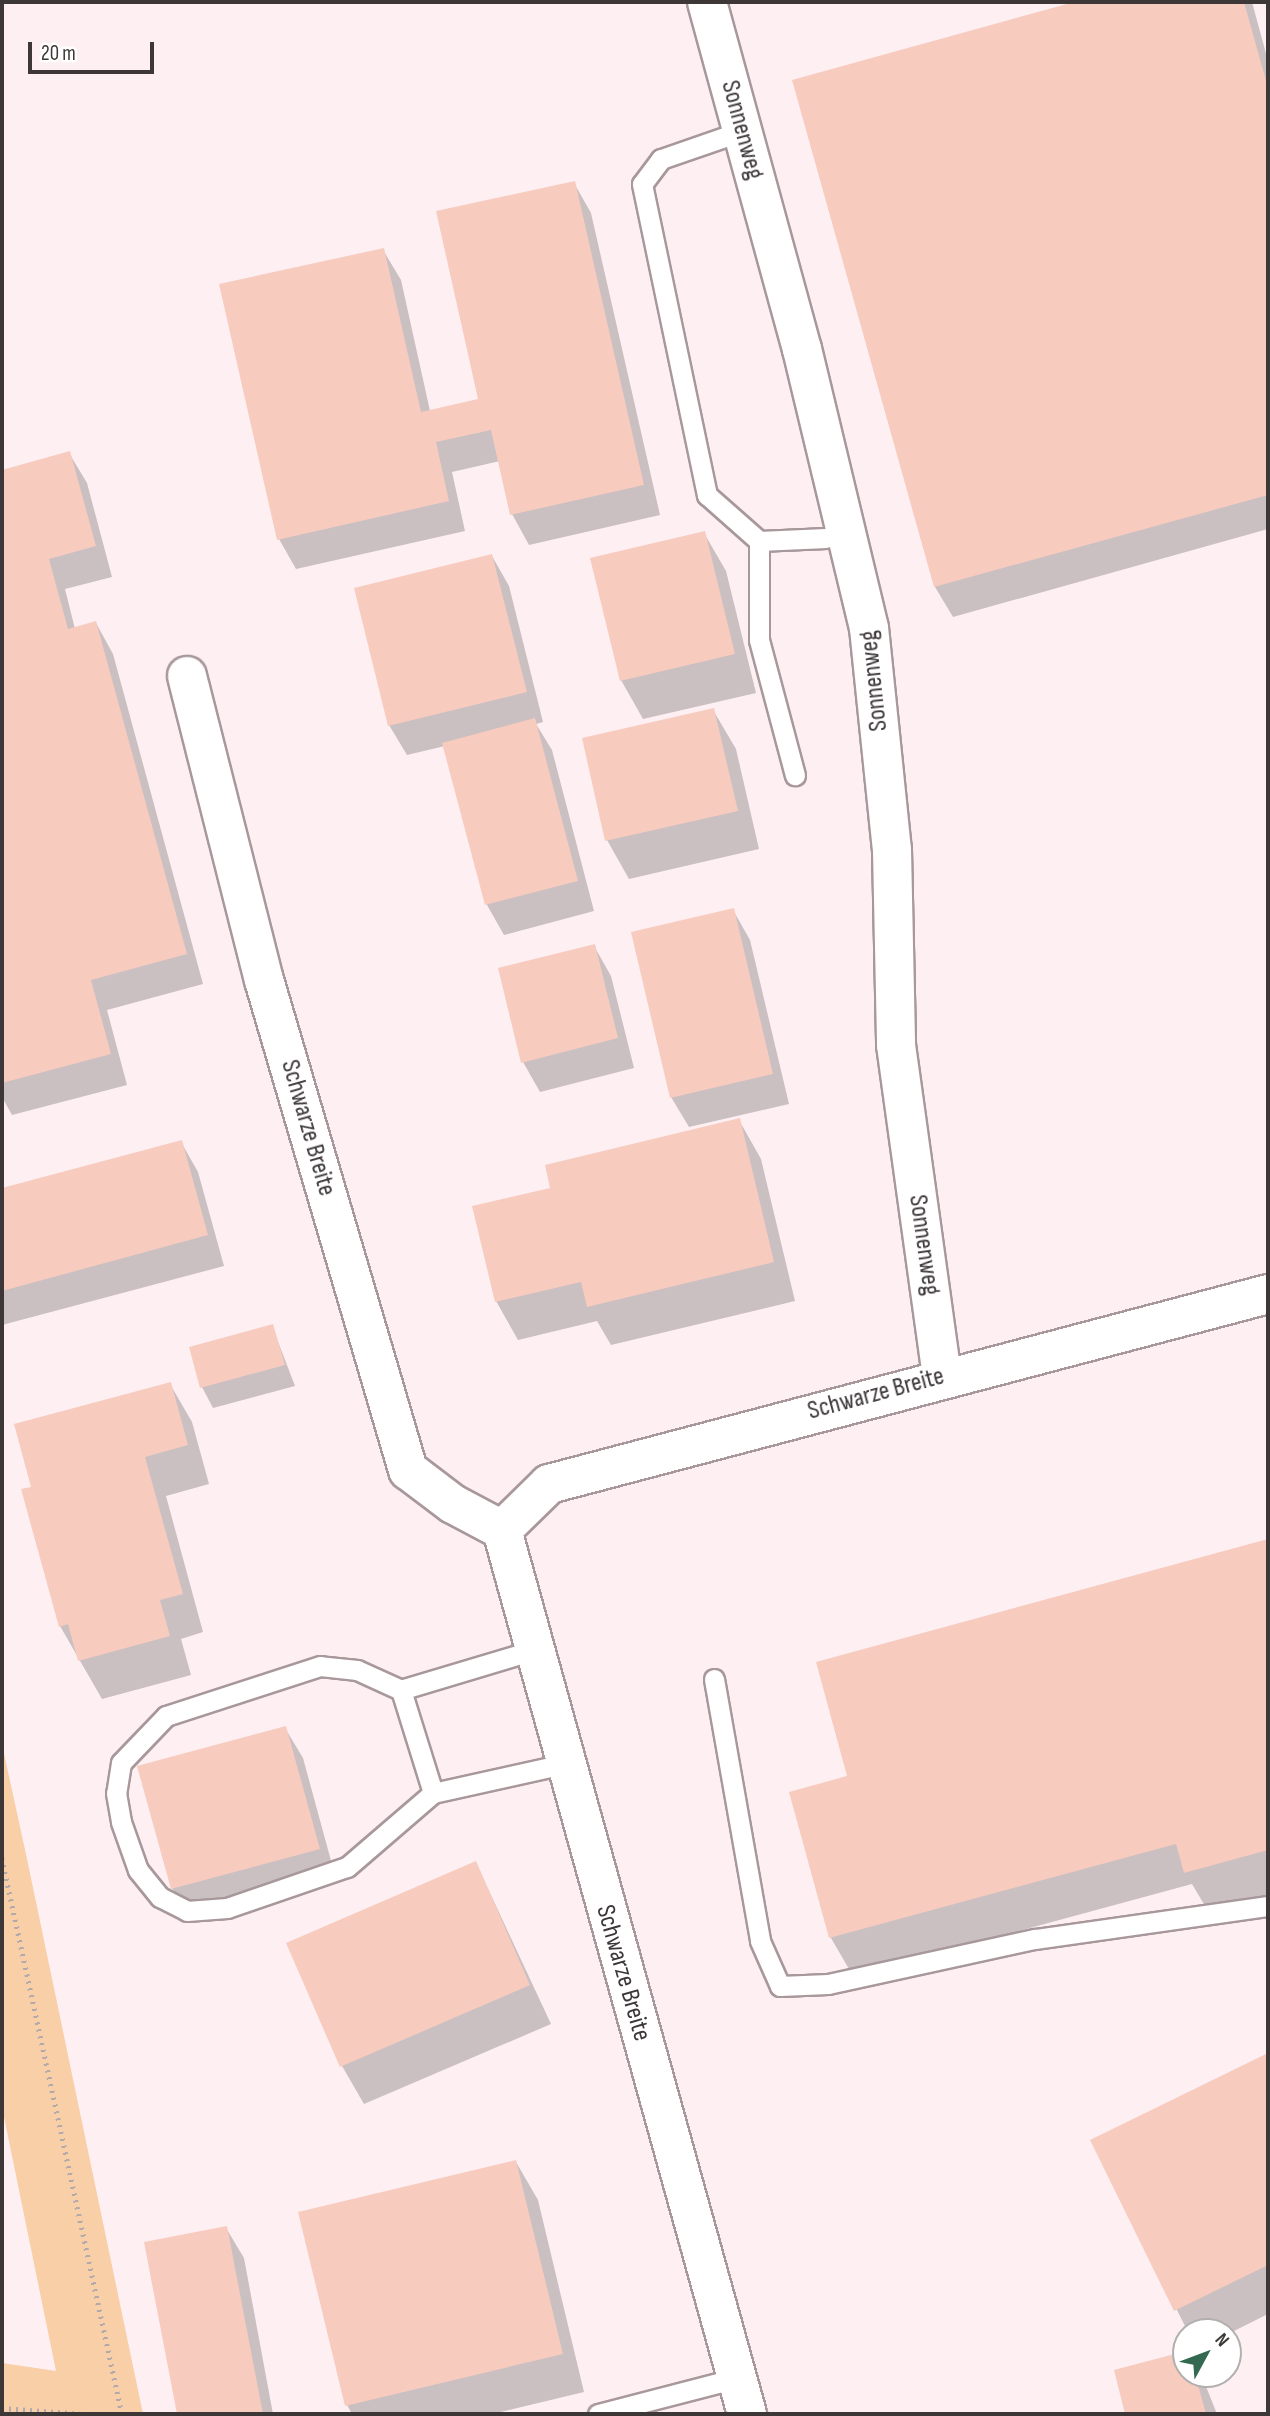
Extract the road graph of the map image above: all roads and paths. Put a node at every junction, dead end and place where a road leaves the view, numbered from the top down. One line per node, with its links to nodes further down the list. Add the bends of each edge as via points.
1 (707, 2): 2 (street, Sonnenweg)
2 (742, 131): 4 (lane, via 661,159 642,184 708,495); 8 (street, Sonnenweg, via 869,628 892,850 896,1045)
3 (826, 538): 4 (lane)
4 (759, 541): 6 (lane, via 759,640)
5 (187, 676): 9 (street, Schwarze Breite, via 264,980 408,1470)
6 (795, 775)
7 (1268, 1294): 8 (street, Schwarze Breite)
8 (942, 1376): 9 (street, Schwarze Breite, via 549,1484)
9 (502, 1530): 10 (street, Schwarze Breite)
10 (534, 1650): 12 (lane); 13 (street, Schwarze Breite)
11 (714, 1679): 16 (lane, via 760,1941 780,1986 828,1984 1035,1939)
12 (401, 1690): 14 (lane); 14 (lane, via 357,1670 320,1666 166,1716 121,1763 116,1793 121,1822 138,1870 160,1897 187,1911 227,1908 347,1867)
13 (564, 1764): 14 (lane); 17 (street, Schwarze Breite)
14 (433, 1793)
15 (2, 1858): 20 (path)
16 (1268, 1906)
17 (737, 2378): 21 (lane); 22 (street, Schwarze Breite)
18 (2, 2408): 19 (path)
19 (83, 2414)
20 (122, 2414)
21 (597, 2414)
22 (747, 2414)

